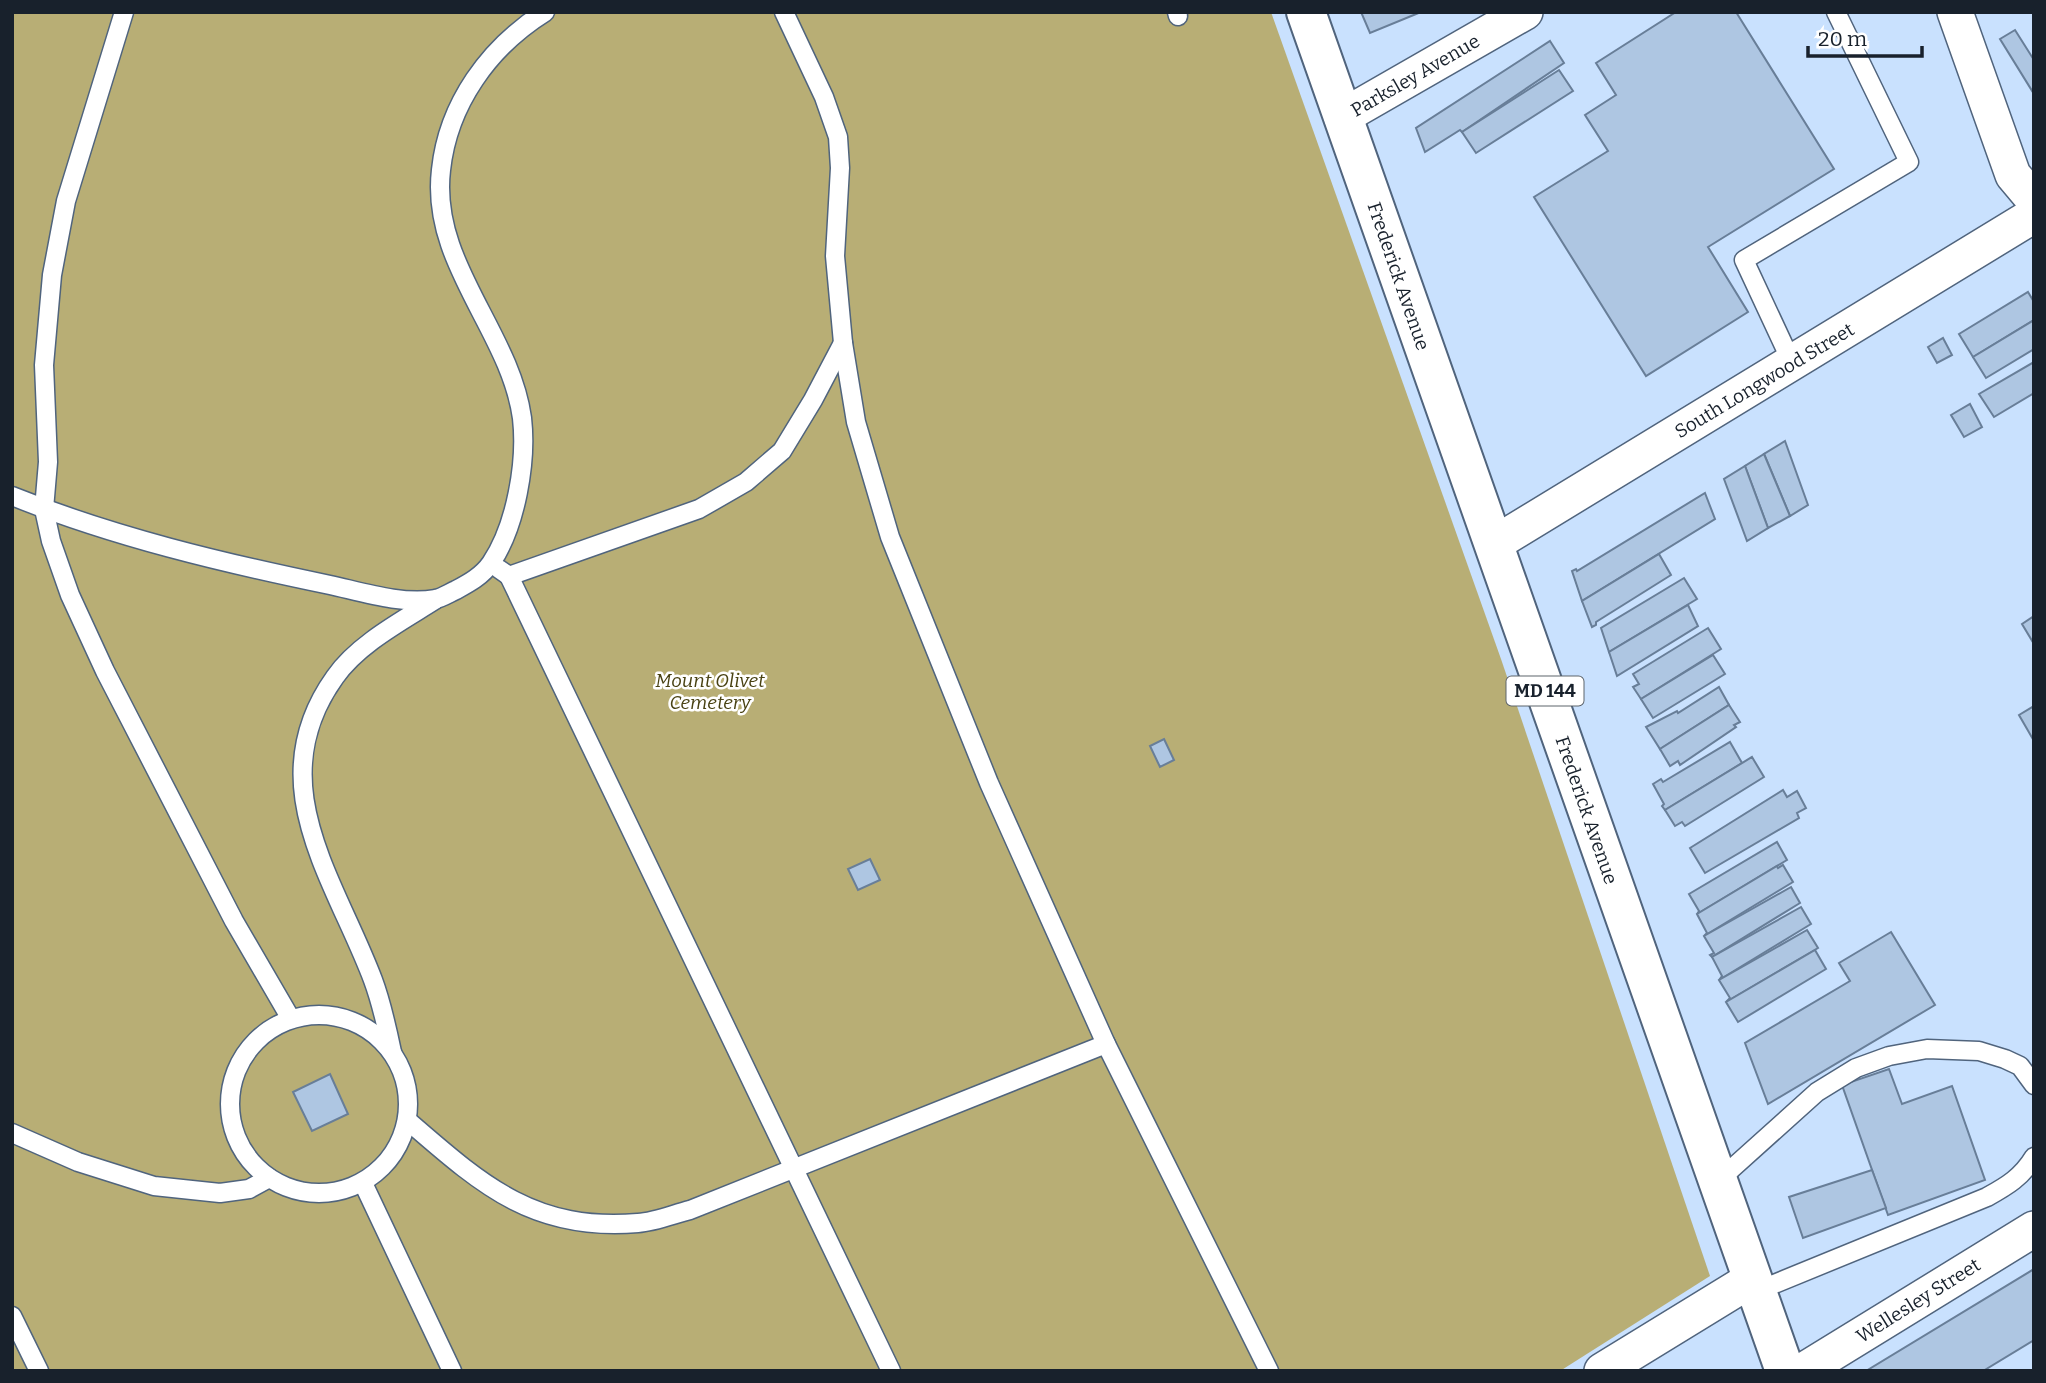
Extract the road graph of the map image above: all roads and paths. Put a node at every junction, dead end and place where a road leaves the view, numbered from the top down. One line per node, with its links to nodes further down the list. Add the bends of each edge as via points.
1 (124, 12): 14 (lane, via 66,201 52,275 44,365 48,462)
2 (545, 12): 16 (lane, via 497,50 470,85 452,123 441,170 442,209 450,245 508,370 522,418 514,513)
3 (784, 12): 11 (lane, via 838,137 835,256)
4 (1306, 12): 8 (main road, Frederick Avenue / MD 144)
5 (1524, 12): 8 (street, Parksley Avenue)
6 (1836, 12): 12 (lane, via 1909,162 1744,260)
7 (1955, 12): 9 (street, via 2013,175)
8 (1342, 117): 15 (main road, Frederick Avenue / MD 144)
9 (2034, 200)
10 (2034, 215): 12 (street, South Longwood Street)
11 (843, 343): 17 (lane, via 782,451 746,482 699,509); 20 (lane, via 856,422 890,537 989,783)
12 (1792, 363): 15 (street, South Longwood Street)
13 (12, 496): 14 (lane)
14 (44, 509): 18 (lane, via 144,541 298,579 396,599); 19 (lane, via 70,595 105,671 234,921)
15 (1494, 544): 28 (main road, Frederick Avenue / MD 144)
16 (491, 564): 17 (lane); 18 (lane, via 473,582)
17 (509, 576): 26 (lane)
18 (436, 599): 21 (lane, via 371,641 336,675 314,713 306,745 303,786 310,833 373,979)
19 (291, 1019): 21 (lane, via 320,1015 347,1019 372,1032); 27 (lane, via 267,1032 246,1052 234,1078 230,1105 235,1133 248,1158)
20 (1106, 1044): 26 (lane); 36 (lane)
21 (392, 1052): 23 (lane, via 403,1073)
22 (2034, 1085): 28 (lane, via 2020,1066 1979,1051 1927,1049 1889,1056 1856,1068 1817,1092)
23 (407, 1119): 26 (lane, via 497,1192 538,1213 592,1224 641,1223 690,1210); 29 (lane, via 399,1145 384,1167)
24 (12, 1133): 27 (lane, via 78,1162 154,1185 220,1194 249,1189)
25 (2034, 1157): 31 (lane, via 2012,1184 1987,1197)
26 (794, 1170): 35 (lane)
27 (269, 1178): 29 (lane, via 315,1194)
28 (1718, 1181): 31 (main road, Frederick Avenue / MD 144)
29 (363, 1183): 34 (lane)
30 (2034, 1229): 39 (street, Wellesley Street)
31 (1754, 1285): 37 (street); 38 (main road, Frederick Avenue / MD 144)
32 (12, 1316): 33 (lane)
33 (39, 1371)
34 (452, 1371)
35 (891, 1371)
36 (1269, 1371)
37 (1602, 1371)
38 (1785, 1371)
39 (1803, 1371)

